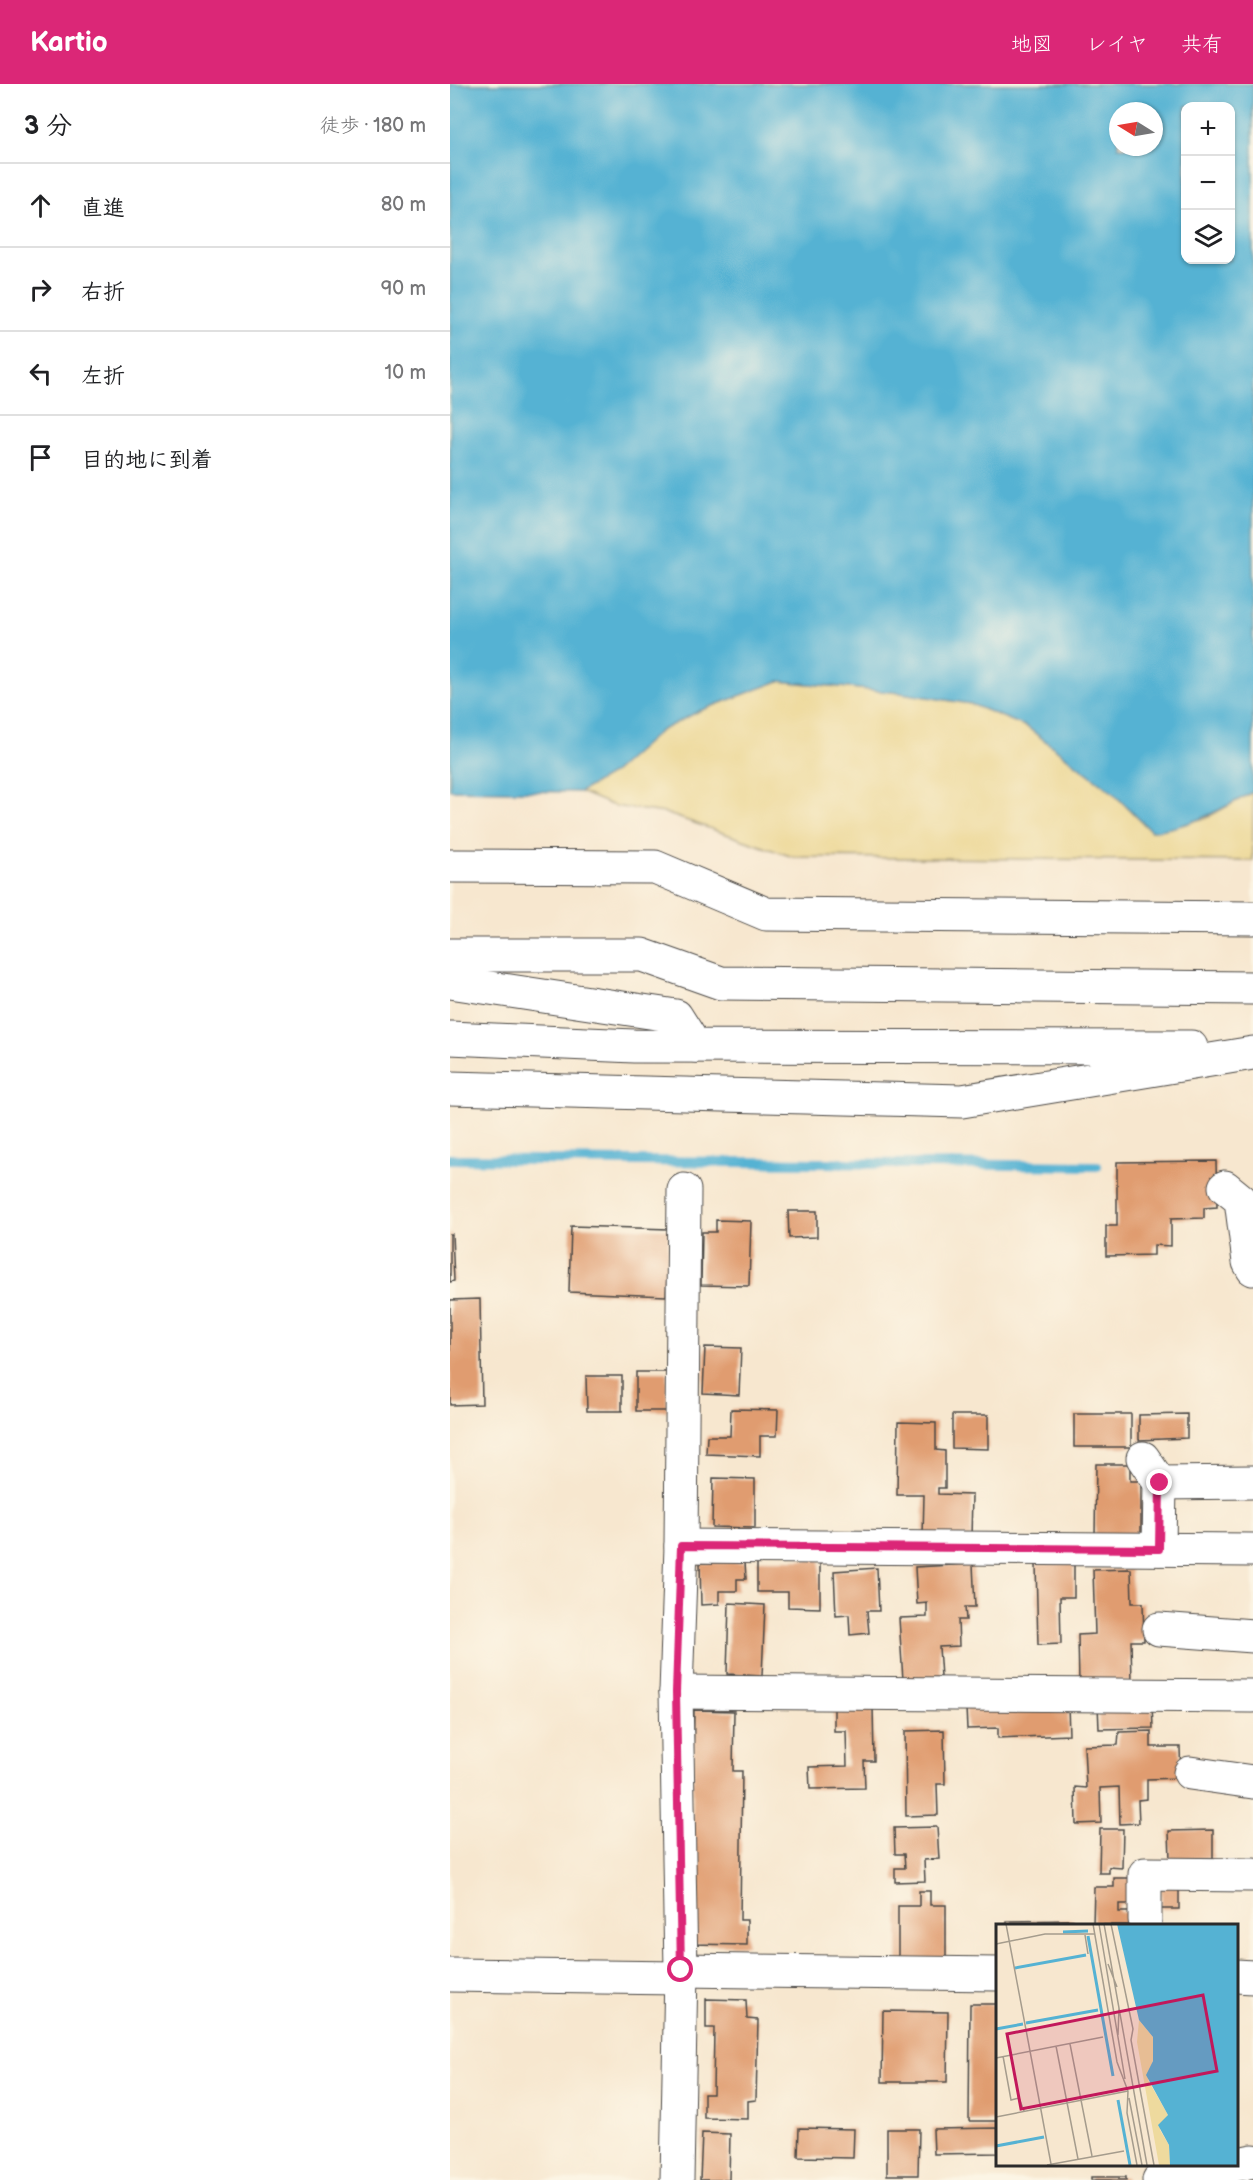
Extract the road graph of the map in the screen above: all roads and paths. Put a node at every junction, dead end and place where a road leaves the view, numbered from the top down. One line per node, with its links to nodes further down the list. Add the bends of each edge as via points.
1 (450, 866): 2 (street, via 655,867 766,914)
2 (1253, 918)
3 (450, 955): 5 (street, via 642,955 721,983)
4 (450, 982): 7 (street, via 676,1016)
5 (1253, 988)
6 (450, 1038): 7 (street)
7 (694, 1046): 8 (street)
8 (1253, 1047)
9 (1253, 1053): 10 (street, via 962,1101)
10 (450, 1089)
11 (1225, 1187): 13 (street, via 1241,1200)
12 (684, 1190): 15 (street)
13 (1253, 1269)
14 (1253, 1482): 16 (street, via 1151,1470)
15 (681, 1546): 16 (street); 20 (street)
16 (1159, 1549): 17 (street)
17 (1253, 1550)
18 (1159, 1629): 19 (street)
19 (1253, 1636)
20 (676, 1692): 21 (street); 26 (street)
21 (1253, 1696)
22 (1190, 1773): 23 (street)
23 (1253, 1782)
24 (1253, 1875): 25 (street, via 1145,1874)
25 (1145, 1920)
26 (680, 1974): 27 (street); 28 (street); 34 (street)
27 (996, 1974)
28 (450, 1975)
29 (1238, 1976): 30 (street)
30 (1253, 1977)
31 (1253, 2161): 32 (street)
32 (1238, 2164)
33 (1233, 2165): 35 (street)
34 (677, 2180)
35 (1159, 2180)

